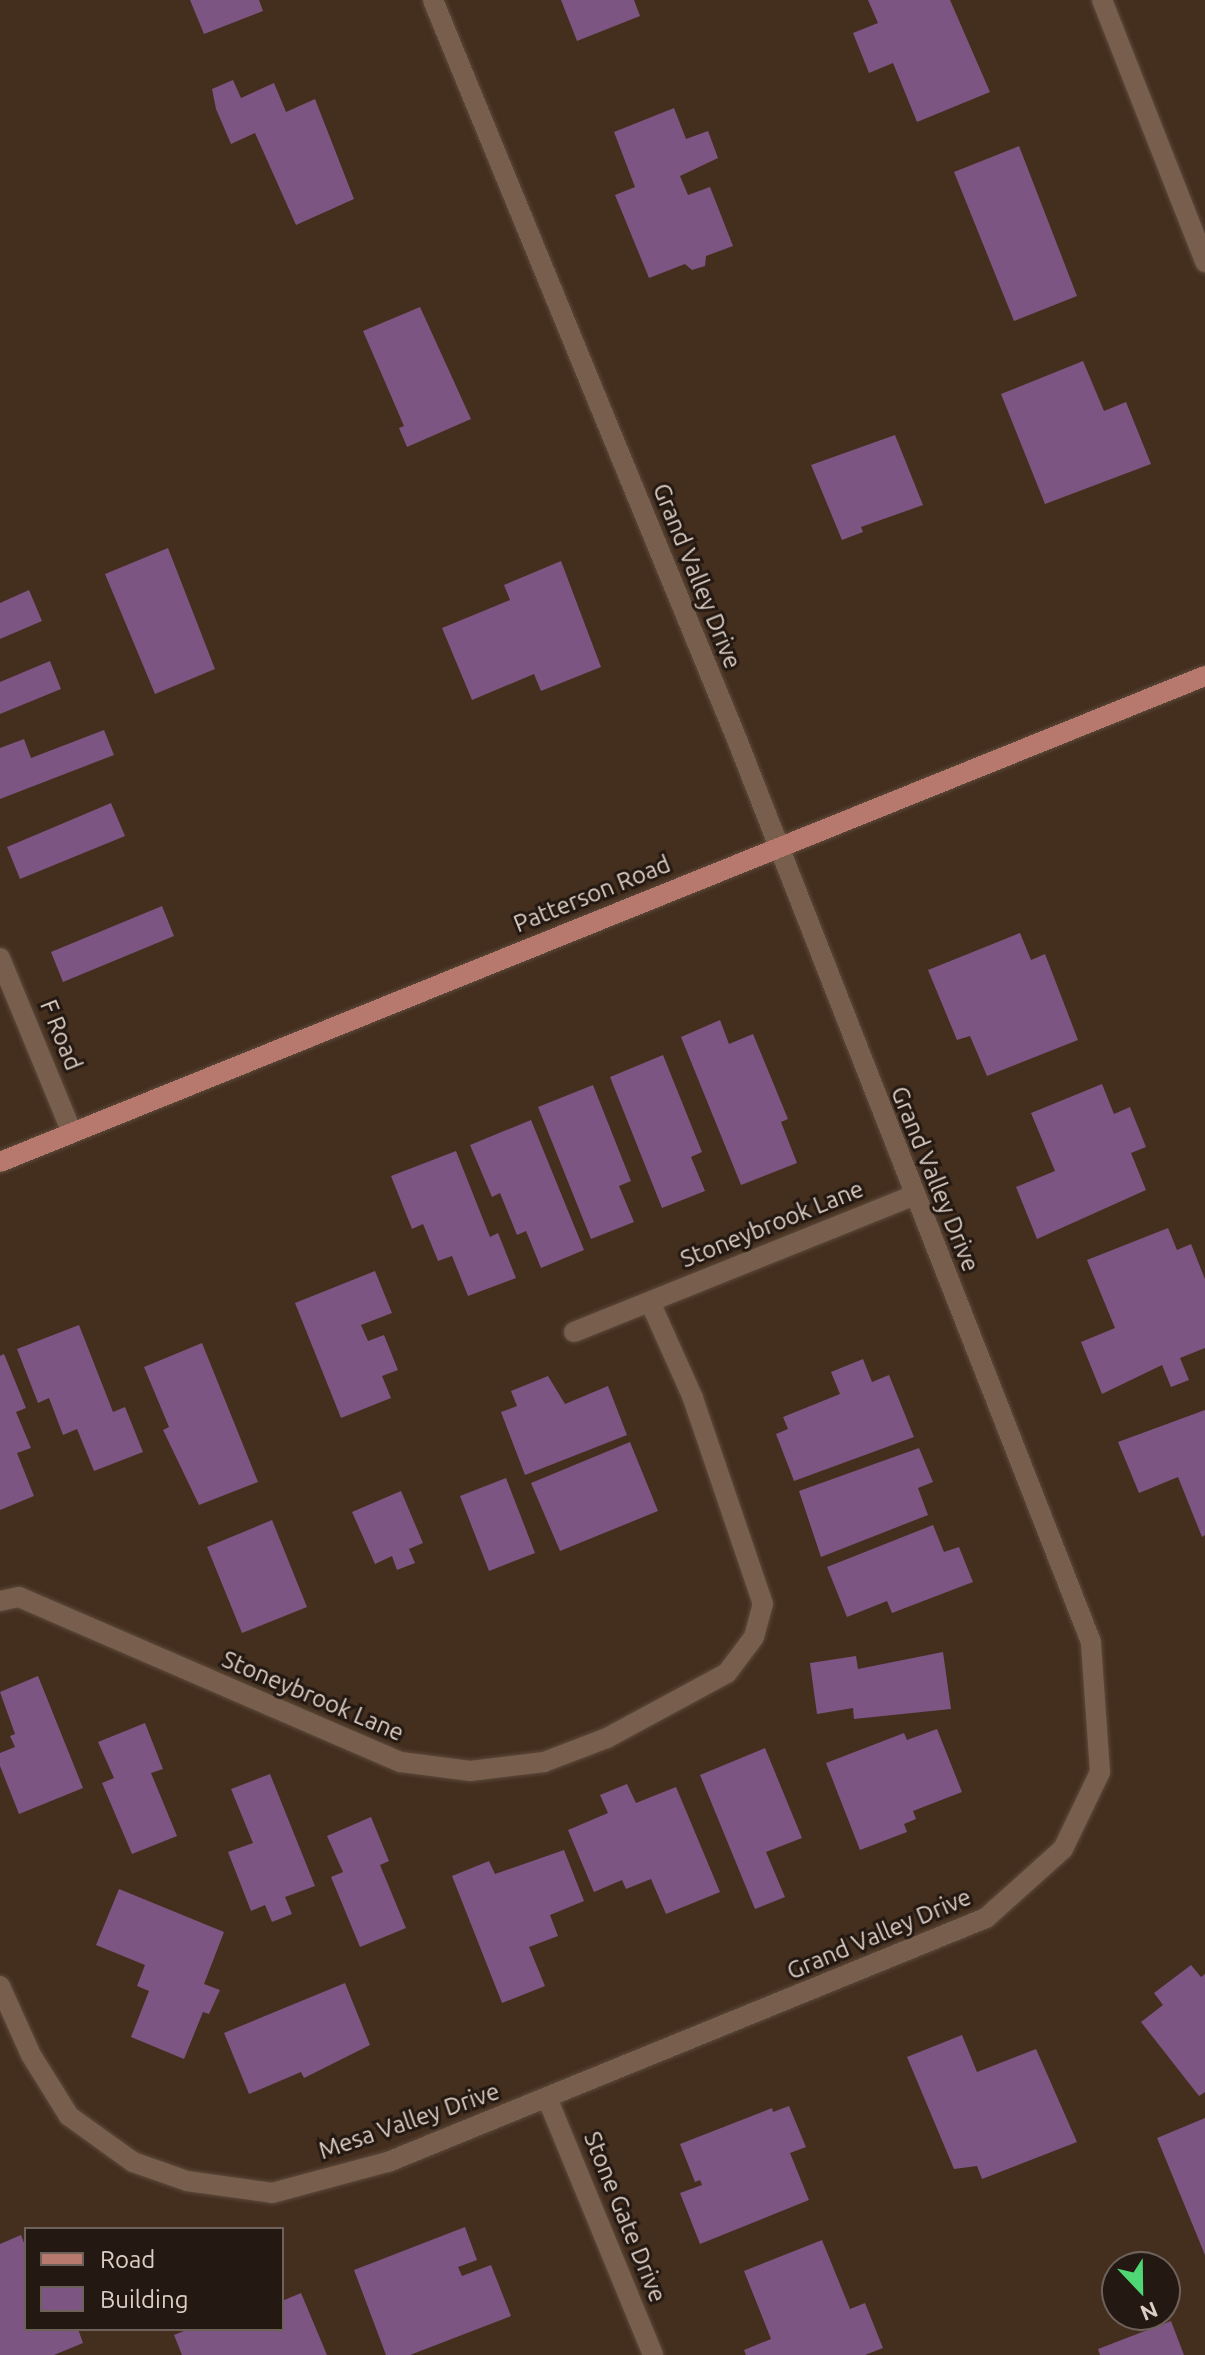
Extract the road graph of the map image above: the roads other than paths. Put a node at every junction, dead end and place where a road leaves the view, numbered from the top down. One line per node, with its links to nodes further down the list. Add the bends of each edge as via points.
1 (433, 0): 5 (street, Grand Valley Drive, via 738,742)
2 (1102, 0): 3 (street)
3 (1205, 262)
4 (1205, 676): 5 (main road, Patterson Road)
5 (776, 848): 7 (main road, Patterson Road); 9 (street, Grand Valley Drive)
6 (0, 958): 7 (street, F Road)
7 (72, 1133): 8 (main road, Patterson Road)
8 (0, 1162)
9 (914, 1195): 10 (street, Stoneybrook Lane); 14 (street, Grand Valley Drive, via 1091,1642 1100,1772 1063,1849 986,1918)
10 (650, 1302): 11 (street, Stoneybrook Lane); 12 (street, Stoneybrook Lane, via 693,1398 763,1604 754,1637 727,1673 607,1738 544,1762 470,1771 401,1762 19,1597)
11 (574, 1332)
12 (0, 1601)
13 (0, 1986): 14 (street, Mesa Valley Drive, via 31,2055 69,2116 133,2162 187,2181 272,2193 388,2162)
14 (548, 2100): 15 (street, Stone Gate Drive)
15 (653, 2355)

